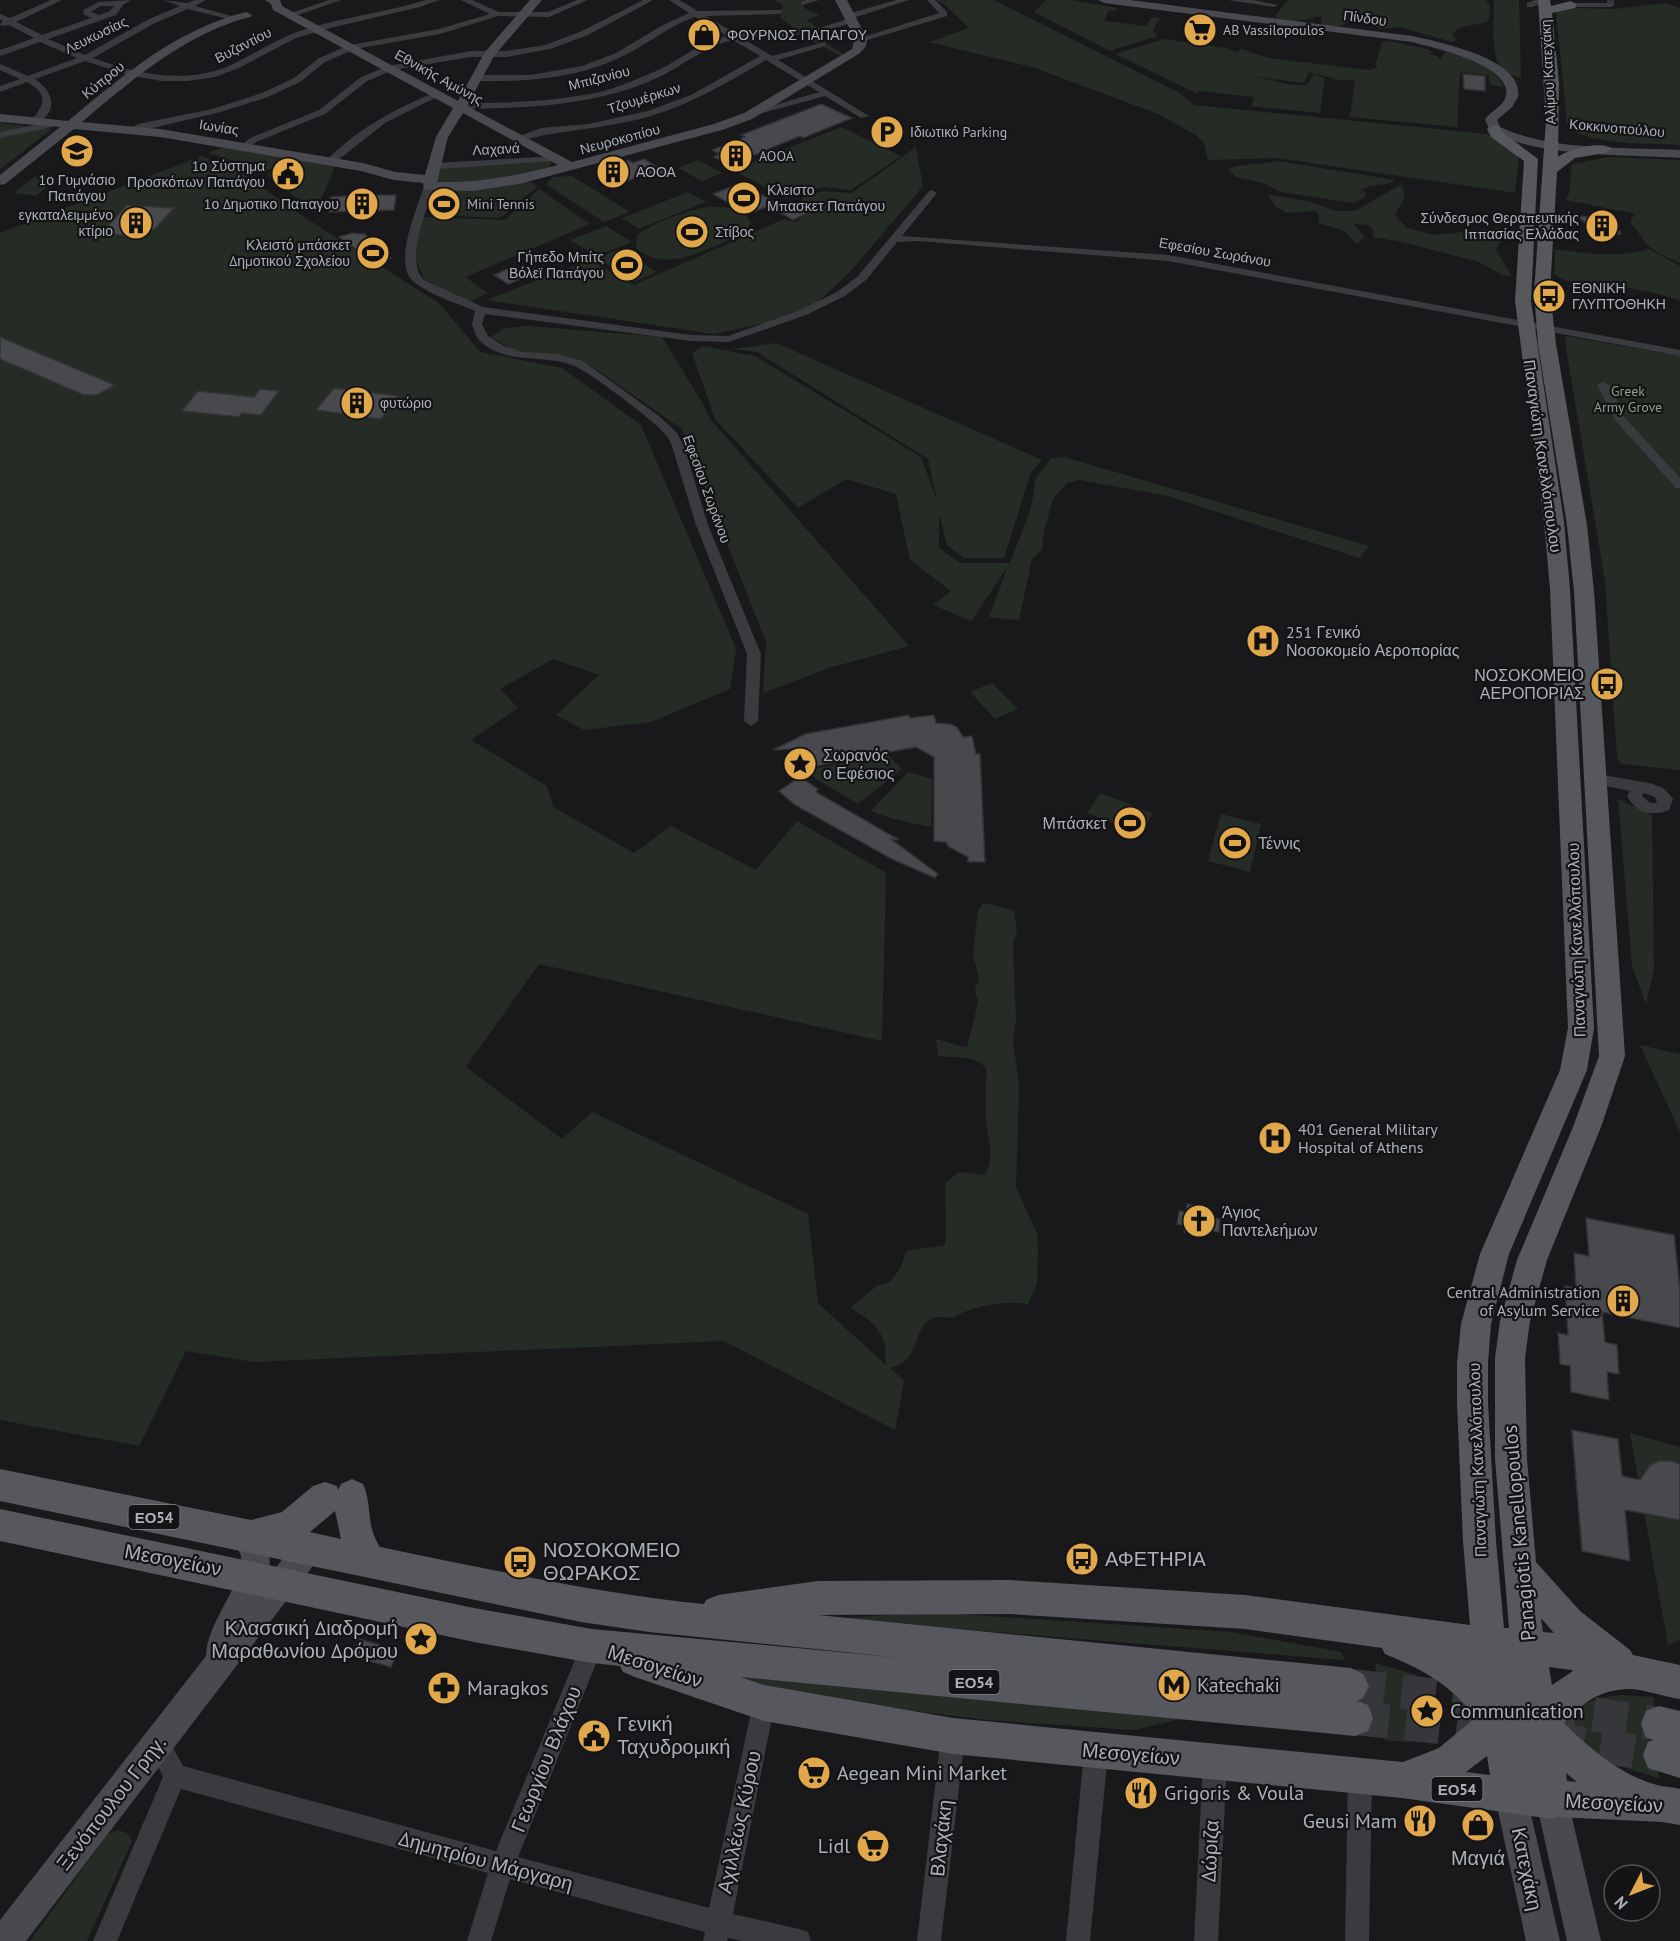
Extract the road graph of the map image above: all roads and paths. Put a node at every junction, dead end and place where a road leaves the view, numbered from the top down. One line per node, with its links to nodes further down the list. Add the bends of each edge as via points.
1 (58, 0): 37 (street)
2 (167, 0): 25 (street)
3 (202, 0): 25 (street, Λευκωσίας)
4 (337, 0): 29 (street)
5 (435, 0): 39 (street, Βυζαντίου)
6 (465, 0): 30 (street)
7 (536, 0): 32 (street)
8 (584, 0): 32 (street, via 549,15)
9 (649, 0): 48 (street, via 564,42 526,52)
10 (673, 0): 31 (street)
11 (815, 0): 19 (street)
12 (841, 0): 35 (street)
13 (905, 0): 35 (street)
14 (931, 0): 44 (street, via 944,14)
15 (1110, 0): 22 (street, Πίνδου)
16 (1232, 0): 20 (street)
17 (1587, 0): 21 (street)
18 (123, 2): 34 (street, via 112,14); 34 (street, via 99,4 87,10 87,14)
19 (805, 3)
20 (1275, 3): 36 (street)
21 (1604, 3): 24 (street)
22 (1168, 4): 36 (street, Πίνδου)
23 (1537, 5): 24 (main road); 65 (main road, Αλίμου Κατεχάκη, via 1552,83)
24 (1571, 5)
25 (189, 6): 28 (street); 49 (street, Λευκωσίας, via 152,21)
26 (270, 7): 28 (street); 29 (street)
27 (779, 12): 31 (street)
28 (237, 13): 53 (street, Κύπρου)
29 (292, 14): 39 (street, Εθνικής Αμύνης)
30 (498, 14): 32 (street); 46 (street, via 440,31)
31 (696, 14): 42 (street); 54 (street, via 621,54 582,69 534,78)
32 (522, 15): 48 (street)
33 (0, 16): 37 (street, Βυζαντίου)
34 (99, 18): 43 (street)
35 (851, 18): 40 (street); 44 (street)
36 (1266, 20): 61 (street, Πίνδου, via 1412,39 1467,55 1510,79 1514,93)
37 (9, 22): 38 (street); 43 (street, Βυζαντίου)
38 (0, 25)
39 (318, 28): 46 (street, Εθνικής Αμύνης); 53 (street, Βυζαντίου, via 281,41 215,74 177,79)
40 (814, 31)
41 (787, 34): 42 (street, Μπιζανίου)
42 (733, 36): 50 (street); 60 (street, Μπιζανίου, via 708,44 656,75 610,92 552,103)
43 (41, 38): 47 (street); 49 (street, Βυζαντίου)
44 (861, 39): 56 (street, Νευροκοπίου, via 855,51)
45 (822, 44): 50 (street, Τζουμέρκων)
46 (353, 47): 52 (street, Εθνικής Αμύνης); 69 (street, via 322,60 297,80 265,95)
47 (0, 53)
48 (489, 54): 52 (street); 54 (street)
49 (86, 58): 53 (street, Βυζαντίου); 55 (street, Λευκωσίας)
50 (769, 58): 56 (street); 74 (street, Τζουμέρκων, via 694,97 651,113)
51 (0, 67): 55 (street)
52 (391, 68): 59 (street, Εθνικής Αμύνης); 76 (street, via 364,79 322,112)
53 (134, 74): 67 (street, Κύπρου)
54 (475, 78): 60 (street)
55 (28, 80): 57 (street, Λευκωσίας); 66 (street, via 41,87 50,103)
56 (806, 80): 58 (street); 62 (street, Νευροκοπίου)
57 (0, 89)
58 (827, 93): 62 (street); 63 (street)
59 (439, 94): 60 (street, Εθνικής Αμύνης); 82 (street, via 382,121)
60 (461, 106): 74 (street, Εθνικής Αμύνης); 83 (street, via 442,137)
61 (1505, 110): 70 (street, Πίνδου, via 1491,118); 73 (street, via 1508,128)
62 (748, 116): 84 (street, Νευροκοπίου)
63 (864, 116)
64 (0, 118): 66 (street)
65 (1553, 120): 75 (main road, Αλίμου Κατεχάκη); 77 (main road, via 1572,134)
66 (36, 121): 71 (street)
67 (72, 124): 68 (street, Ιωνίας); 71 (street, Κύπρου)
68 (93, 126): 69 (street, Ιωνίας); 71 (street)
69 (135, 129): 76 (street, Ιωνίας)
70 (1494, 129): 73 (street, via 1504,135); 81 (main road)
71 (56, 130): 72 (street); 86 (street, Κύπρου)
72 (0, 135)
73 (1534, 136): 75 (street, Κοκκινοπούλου); 81 (main road, Παναγιώτη Κανελλόπουλου)
74 (519, 138): 80 (street, Εθνικής Αμύνης)
75 (1551, 141): 77 (street, Κοκκινοπούλου); 85 (main road, Παναγιώτη Κανελλόπουλου)
76 (245, 146): 82 (street, Ιωνίας)
77 (1603, 146): 78 (street, Κοκκινοπούλου); 79 (street, Κοκκινοπούλου); 85 (main road, via 1571,154)
78 (1680, 149)
79 (1680, 154)
80 (558, 159): 83 (street, Λαχανά); 84 (street, Εθνικής Αμύνης)
81 (1531, 160): 91 (main road, Παναγιώτη Κανελλόπουλου, via 1522,290)
82 (330, 162): 87 (street, Ιωνίας)
83 (435, 166): 87 (street)
84 (571, 167): 87 (street, Νευροκοπίου, via 486,186)
85 (1548, 172): 91 (main road, Παναγιώτη Κανελλόπουλου, via 1542,292)
86 (0, 181)
87 (430, 183): 90 (street, via 409,254 412,274 429,287)
88 (932, 193): 89 (street)
89 (896, 239): 90 (street, via 862,278 841,294 802,313 729,339 691,338); 91 (street, Εφεσίου Σωράνου, via 1168,258)
90 (481, 310): 95 (street, Εφεσίου Σωράνου, via 477,324 483,338 522,355 558,357 579,363 671,433 702,525 754,654)
91 (1535, 327): 92 (street, Εφεσίου Σωράνου); 96 (main road, Παναγιώτη Κανελλόπουλου, via 1577,525); 108 (main road, Παναγιώτη Κανελλόπουλου, via 1560,589 1581,1037 1577,1062 1545,1142 1500,1238 1477,1321 1472,1378 1480,1565)
92 (1680, 353)
93 (1604, 385): 94 (street, via 1620,419)
94 (1680, 485)
95 (751, 721)
96 (1596, 779): 97 (street); 103 (main road, Panagiotis Kanellopoulos, via 1612,1056 1532,1260 1512,1338 1509,1416)
97 (1643, 788)
98 (0, 1485): 100 (main road, Μεσογείων / ΕΟ54)
99 (0, 1525): 104 (main road, Μεσογείων / ΕΟ54)
100 (246, 1535): 101 (main road, Μεσογείων / ΕΟ54); 102 (main road, via 286,1529 339,1497); 104 (street)
101 (309, 1548): 102 (main road, Μεσογείων / ΕΟ54); 104 (street, Ξενόπουλου Γρηγ.)
102 (370, 1561): 105 (main road, Μεσογείων / ΕΟ54, via 581,1605)
103 (1521, 1570): 109 (main road, via 1568,1623); 111 (main road, Panagiotis Kanellopoulos)
104 (268, 1580): 107 (main road, Μεσογείων / ΕΟ54); 114 (street, Ξενόπουλου Γρηγ., via 218,1665)
105 (676, 1618): 106 (main road, Μεσογείων / ΕΟ54, via 818,1598 1010,1597 1245,1612); 107 (main road, Μεσογείων / ΕΟ54, via 1353,1702)
106 (1361, 1626): 108 (main road, Μεσογείων / ΕΟ54, via 1436,1639); 111 (main road, via 1449,1666)
107 (592, 1646): 112 (main road, Μεσογείων / ΕΟ54); 124 (street, Γεωργίου Βλάχου)
108 (1490, 1654): 111 (main road, Παναγιώτη Κανελλόπουλου); 111 (main road, Μεσογείων / ΕΟ54)
109 (1633, 1673): 110 (main road, Μεσογείων / ΕΟ54); 111 (main road, Μεσογείων / ΕΟ54, via 1572,1653); 115 (main road, via 1582,1682 1564,1696)
110 (1680, 1682)
111 (1520, 1685): 115 (main road, Παναγιώτη Κανελλόπουλου); 115 (main road); 120 (main road, via 1483,1737 1463,1755)
112 (764, 1703): 113 (main road, Μεσογείων / ΕΟ54); 125 (street, Αχιλλέως Κύρου)
113 (953, 1736): 116 (main road, Μεσογείων / ΕΟ54); 130 (street, Βλαχάκη)
114 (158, 1742): 118 (street); 126 (street, Ξενόπουλου Γρηγ.)
115 (1522, 1744): 121 (main road); 122 (main road, Παναγιώτη Κανελλόπουλου); 123 (main road, via 1561,1747 1596,1776 1618,1788)
116 (1096, 1752): 117 (main road, Μεσογείων / ΕΟ54); 131 (street)
117 (1215, 1762): 119 (main road, Μεσογείων / ΕΟ54); 132 (street, Δώριζα)
118 (175, 1776): 124 (street, Δημητρίου Μάργαρη); 127 (street)
119 (1360, 1777): 120 (main road, Μεσογείων / ΕΟ54); 133 (street)
120 (1402, 1780): 122 (main road, Μεσογείων / ΕΟ54)
121 (1551, 1793): 122 (main road, Μεσογείων / ΕΟ54); 123 (main road, Μεσογείων / ΕΟ54); 135 (street)
122 (1511, 1797): 134 (street, Κατεχάκη)
123 (1671, 1806)
124 (502, 1865): 125 (street, Δημητρίου Μάργαρη); 128 (street, Γεωργίου Βλάχου)
125 (717, 1932): 129 (street, Δημητρίου Μάργαρη)
126 (4, 1941)
127 (105, 1941)
128 (479, 1941)
129 (799, 1941)
130 (929, 1941)
131 (1078, 1941)
132 (1206, 1941)
133 (1358, 1941)
134 (1543, 1941)
135 (1584, 1941)

